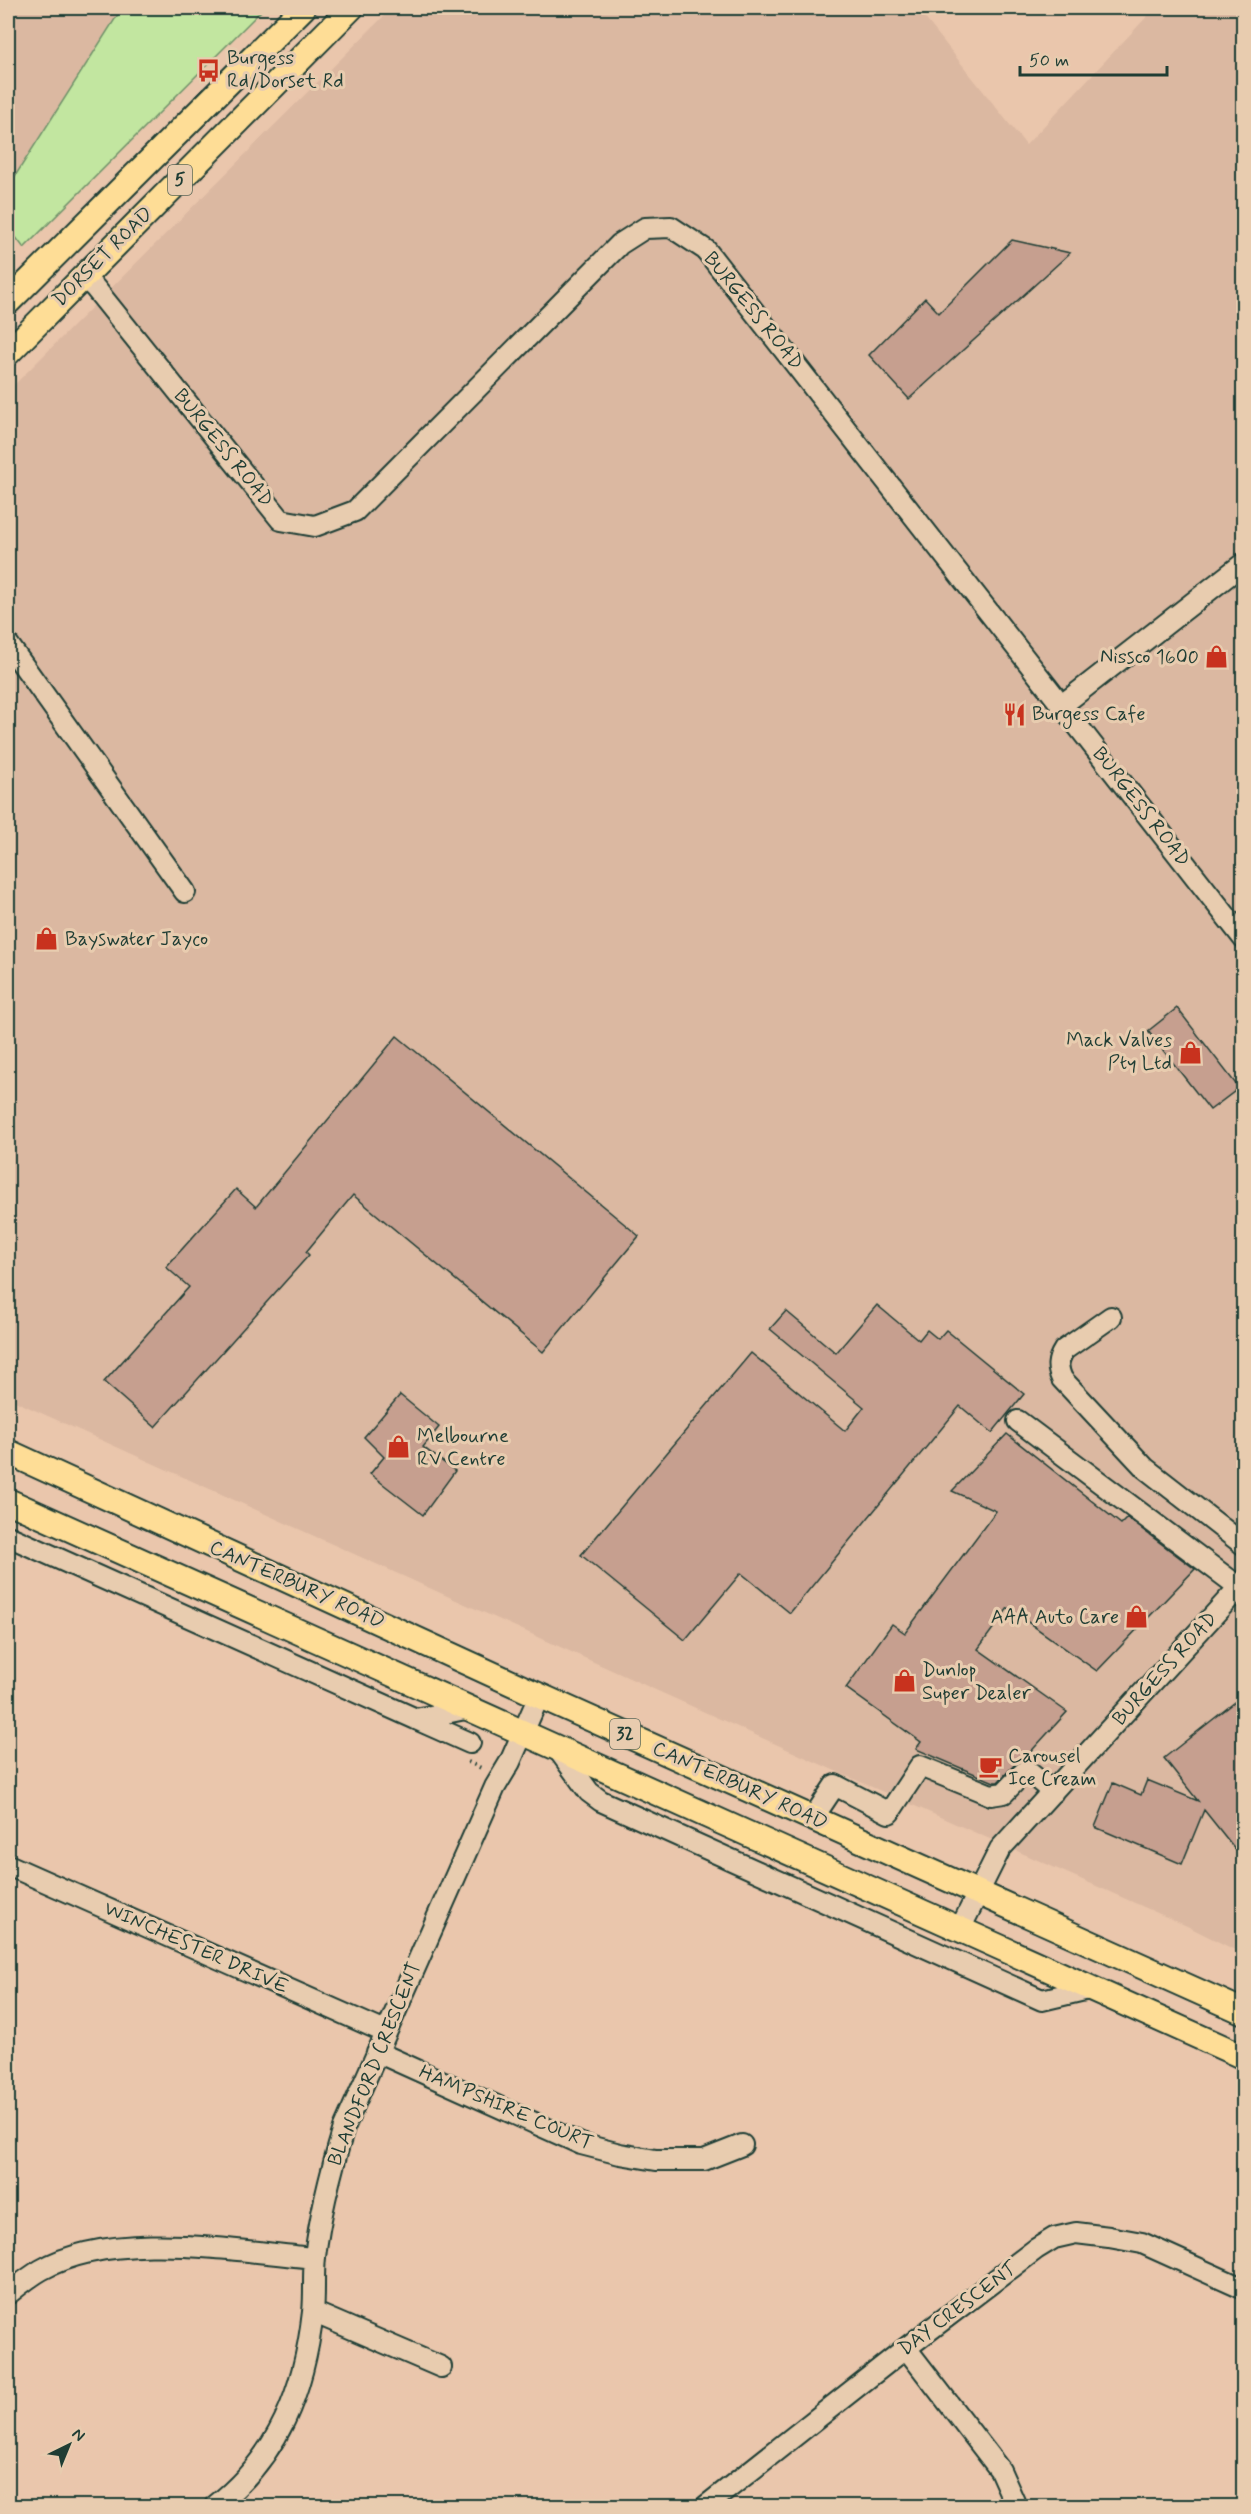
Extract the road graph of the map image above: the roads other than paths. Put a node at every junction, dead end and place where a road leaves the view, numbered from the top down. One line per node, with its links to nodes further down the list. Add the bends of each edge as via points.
1 (303, 8): 3 (main road, DORSET ROAD / 5)
2 (351, 8): 4 (main road, DORSET ROAD / 5)
3 (58, 252): 4 (main road); 5 (main road, DORSET ROAD / 5)
4 (83, 277): 6 (main road, DORSET ROAD / 5); 9 (street, BURGESS ROAD, via 281,520 315,526 355,511 620,244 645,228 671,227 706,250)
5 (8, 302)
6 (8, 352)
7 (1244, 563): 9 (street)
8 (8, 644): 10 (street)
9 (1062, 705): 11 (street, BURGESS ROAD)
10 (185, 892)
11 (1244, 939)
12 (1111, 1317): 17 (street, via 1060,1356 1058,1369 1062,1379 1146,1468)
13 (1018, 1421): 18 (street)
14 (8, 1452): 19 (main road, CANTERBURY ROAD / 32)
15 (8, 1501): 20 (main road, CANTERBURY ROAD / 32)
16 (8, 1536): 21 (street)
17 (1244, 1545)
18 (1241, 1585): 25 (street, BURGESS ROAD)
19 (534, 1693): 22 (street, BLANDFORD CRESCENT); 26 (main road, CANTERBURY ROAD / 32)
20 (470, 1708): 21 (street); 22 (main road, CANTERBURY ROAD / 32)
21 (416, 1719): 23 (street)
22 (519, 1730): 24 (main road, CANTERBURY ROAD / 32); 32 (street, BLANDFORD CRESCENT, via 510,1762 495,1786)
23 (470, 1743)
24 (557, 1748): 29 (main road, CANTERBURY ROAD / 32); 30 (street, CANTERBURY ROAD, via 589,1792 601,1801 957,1962 1042,2000)
25 (1053, 1792): 26 (street, via 1026,1770 1004,1793 992,1795 920,1766 889,1813 835,1785); 28 (street, BURGESS ROAD, via 1000,1849)
26 (813, 1818): 28 (main road, CANTERBURY ROAD / 32)
27 (8, 1865): 32 (street, WINCHESTER DRIVE)
28 (977, 1892): 29 (street, BURGESS ROAD); 31 (main road, CANTERBURY ROAD / 32)
29 (960, 1929): 30 (main road, CANTERBURY ROAD / 32)
30 (1093, 1988): 34 (main road, CANTERBURY ROAD / 32)
31 (1244, 2012)
32 (385, 2032): 33 (street, BLANDFORD CRESCENT)
33 (377, 2052): 35 (street, HAMPSHIRE COURT, via 582,2144 620,2154 656,2160 704,2160); 36 (street, BLANDFORD CRESCENT, via 344,2128 327,2182)
34 (1244, 2057)
35 (742, 2145)
36 (315, 2258): 38 (street, via 164,2244 128,2247 75,2255 41,2270); 39 (street, BLANDFORD CRESCENT)
37 (1244, 2289): 40 (street, DAY CRESCENT, via 1142,2243 1076,2233 1054,2238 1036,2249)
38 (8, 2294)
39 (313, 2312): 41 (street); 42 (street, BLANDFORD CRESCENT, via 298,2390 279,2434 238,2488)
40 (906, 2348): 43 (street, DAY CRESCENT); 44 (street, via 1000,2470)
41 (441, 2367)
42 (215, 2506)
43 (706, 2506)
44 (1016, 2506)

